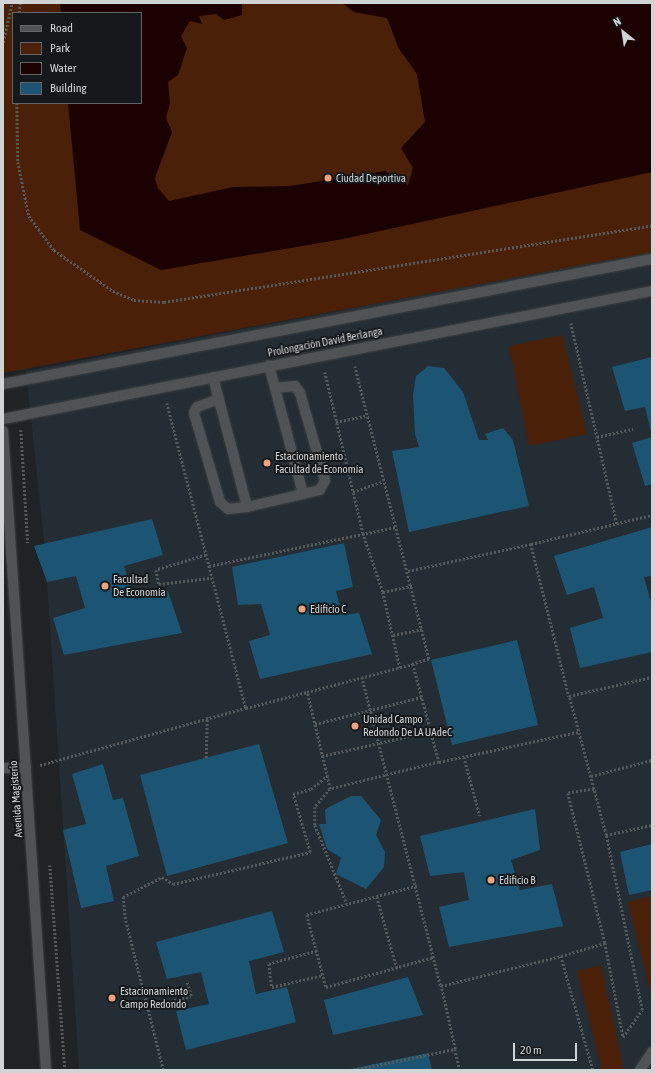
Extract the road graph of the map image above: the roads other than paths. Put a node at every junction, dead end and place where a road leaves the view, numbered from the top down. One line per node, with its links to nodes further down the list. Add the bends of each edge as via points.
1 (652, 259): 5 (street, Prolongación David Berlanga)
2 (652, 291): 3 (street, Prolongación David Berlanga)
3 (268, 366): 4 (street, Prolongación David Berlanga); 6 (street)
4 (212, 377): 7 (street); 8 (street, Prolongación David Berlanga)
5 (3, 384)
6 (275, 388): 10 (street); 10 (street, via 291,386 300,393 325,480 320,490)
7 (218, 399): 11 (street); 11 (street, via 197,407 194,413 222,505 228,509)
8 (3, 419)
9 (3, 431): 13 (street, Avenida Magisterio)
10 (303, 494): 11 (street)
11 (247, 507)
12 (3, 768): 13 (street)
13 (26, 768): 15 (street, Avenida Magisterio)
14 (652, 1052): 16 (street)
15 (46, 1070)
16 (640, 1070)

